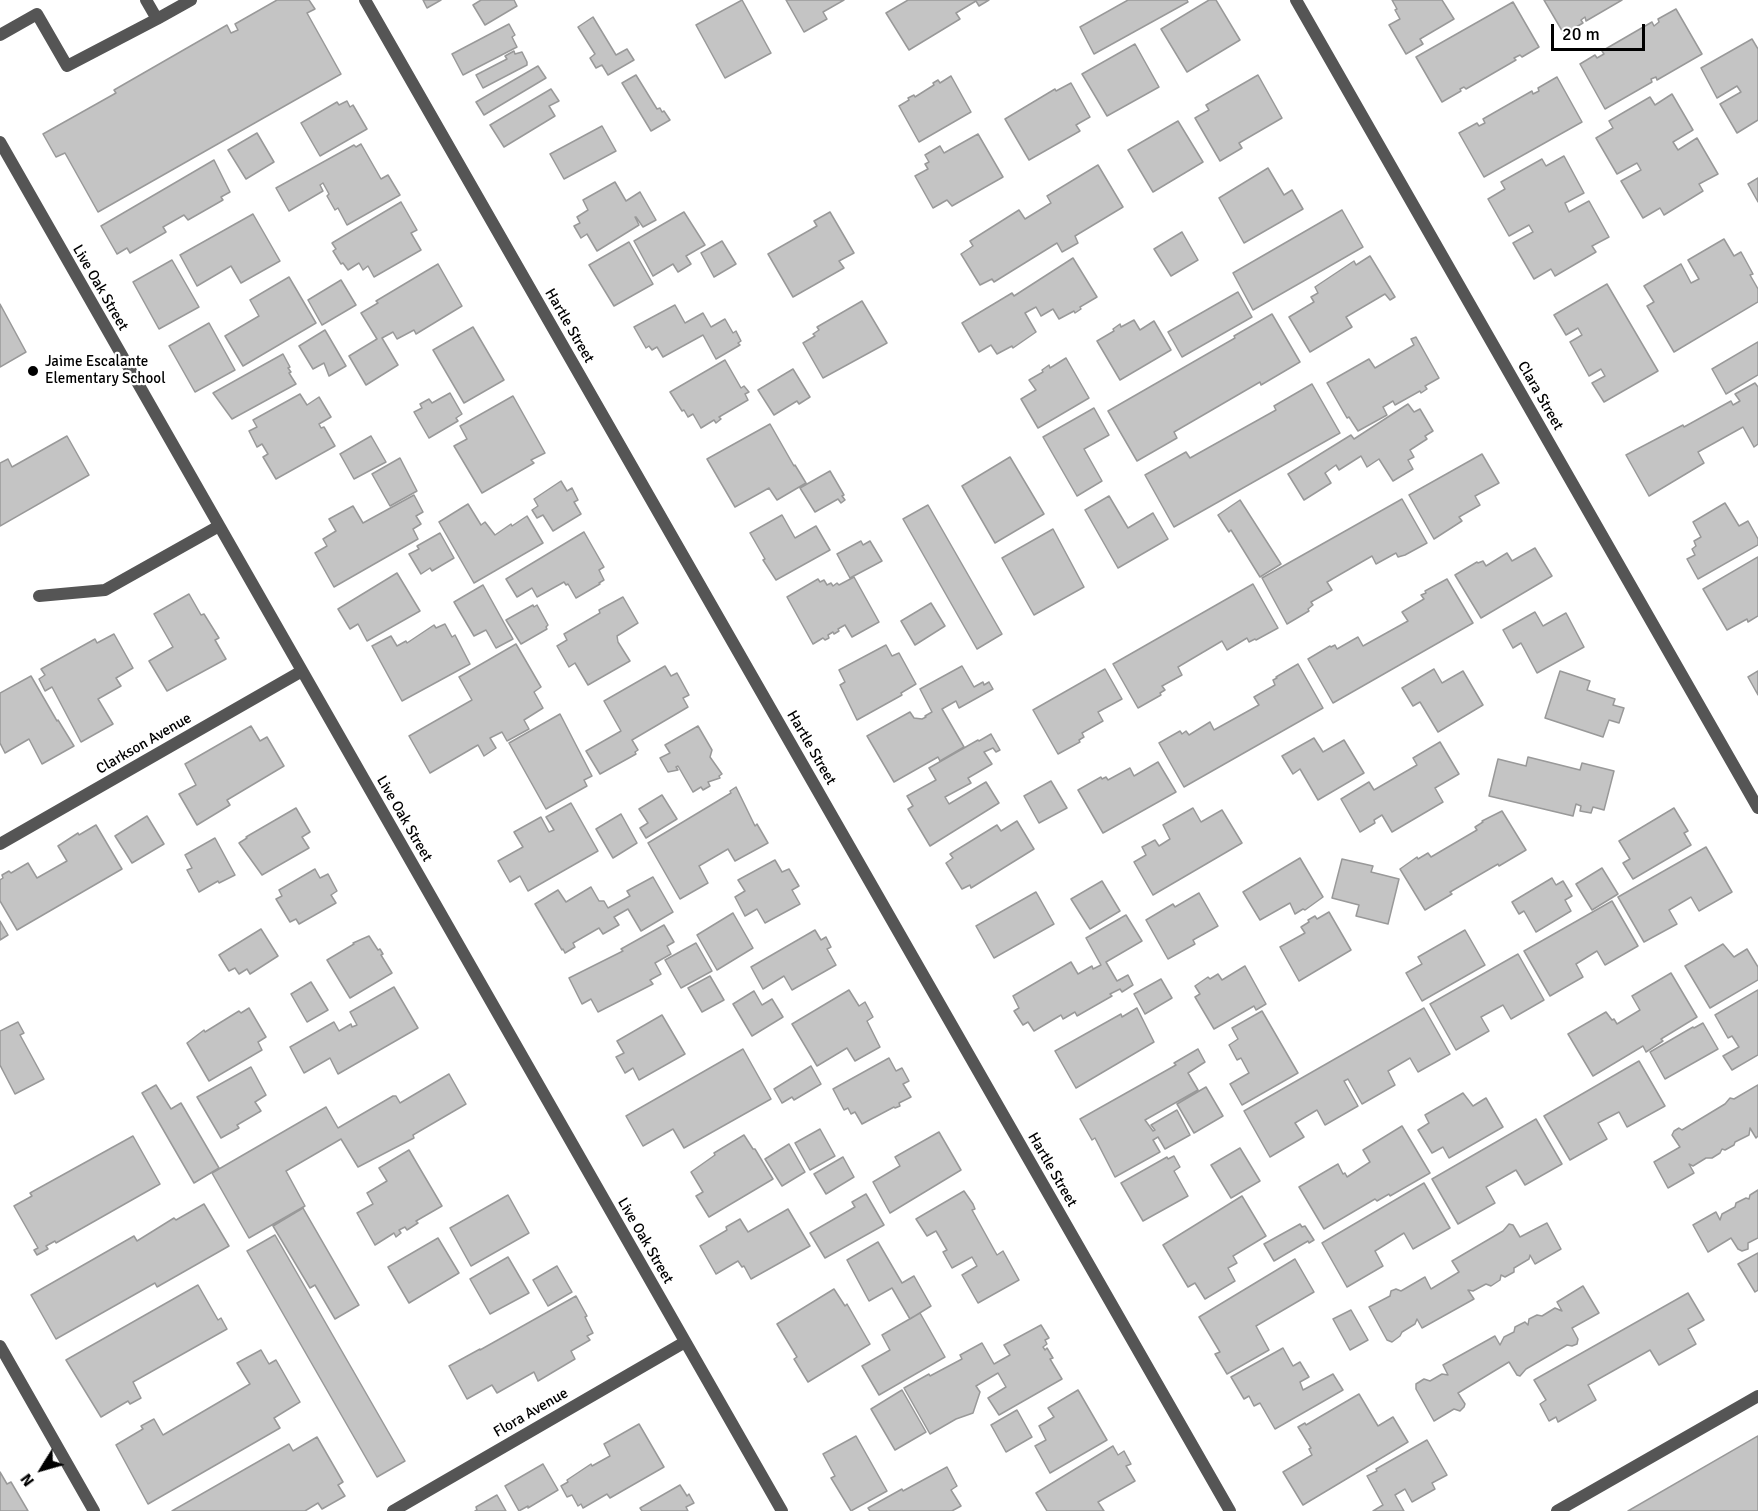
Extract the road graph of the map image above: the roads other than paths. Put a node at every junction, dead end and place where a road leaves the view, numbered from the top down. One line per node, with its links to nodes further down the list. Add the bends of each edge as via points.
1 (146, 0): 5 (street)
2 (191, 0): 5 (street)
3 (365, 0): 19 (street, Hartle Street)
4 (1296, 0): 11 (street, Clara Street)
5 (157, 19): 6 (street, via 68,66 37,14)
6 (0, 35)
7 (0, 142): 8 (street, Live Oak Street)
8 (219, 526): 9 (street, via 105,590); 10 (street, Live Oak Street)
9 (39, 596)
10 (302, 671): 12 (street, Clarkson Avenue); 13 (street, Live Oak Street)
11 (1758, 808)
12 (0, 844)
13 (685, 1342): 17 (street, Flora Avenue); 18 (street, Live Oak Street)
14 (0, 1346): 16 (street)
15 (1758, 1396): 20 (street)
16 (94, 1511)
17 (393, 1511)
18 (782, 1511)
19 (1230, 1511)
20 (1557, 1511)

